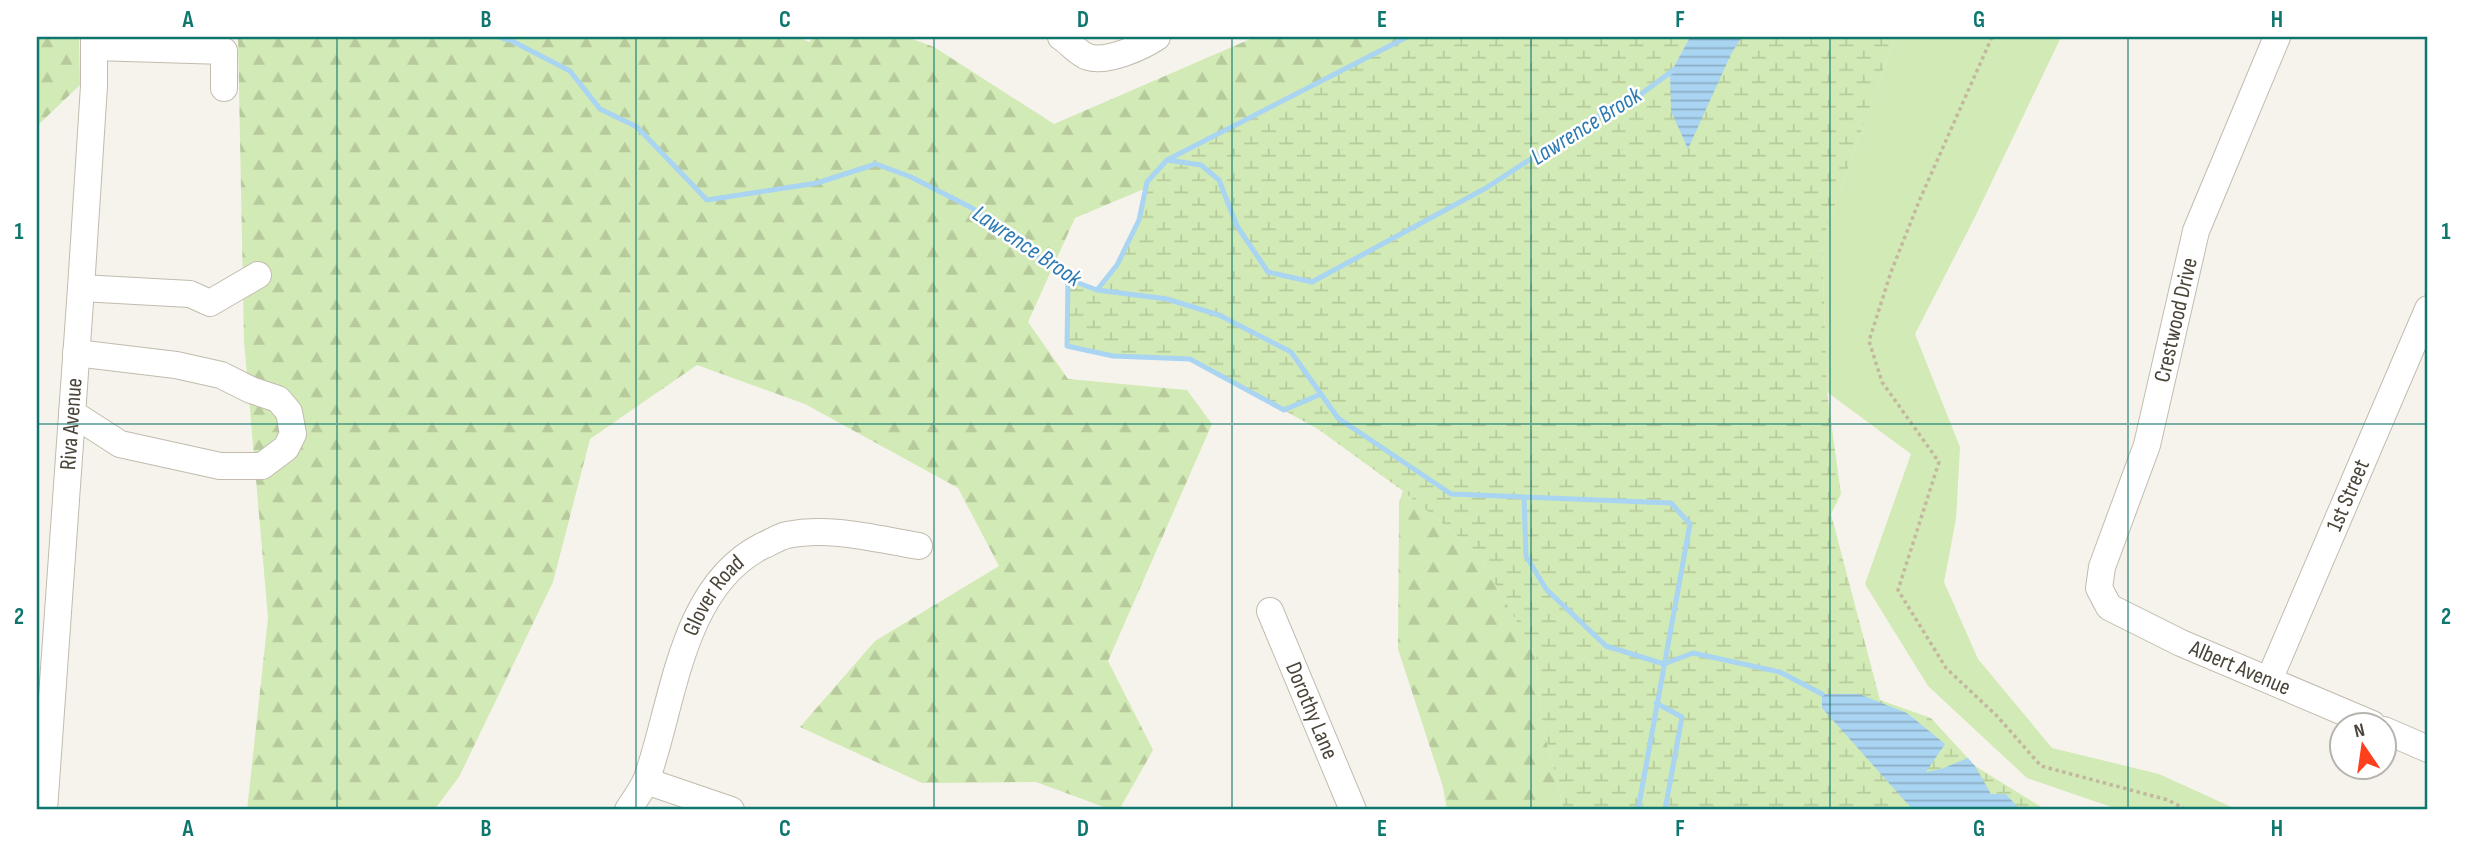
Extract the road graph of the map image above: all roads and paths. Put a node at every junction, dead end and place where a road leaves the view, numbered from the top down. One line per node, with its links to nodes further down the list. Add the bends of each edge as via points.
1 (1061, 37): 2 (street, via 1088,57 1112,57)
2 (1157, 37)
3 (1992, 37): 26 (path, via 1920,199 1868,341 1882,382 1939,462 1898,590 1946,668 2041,766 2168,800)
4 (2277, 37): 14 (street, Crestwood Drive, via 2196,231 2147,445 2102,567 2099,588)
5 (94, 42): 6 (street, via 224,51); 8 (street, Riva Avenue)
6 (224, 88)
7 (258, 275): 8 (street, via 210,303 190,294)
8 (81, 288): 10 (street, Riva Avenue)
9 (2428, 309): 17 (street, 1st Street)
10 (76, 353): 11 (street, Riva Avenue); 11 (street, via 221,375 278,399 289,412 293,433 286,448 262,467 220,466 120,444)
11 (72, 413): 13 (street, Riva Avenue)
12 (919, 546): 21 (street, Glover Road, via 827,531 784,535 747,554 720,579 700,613 680,659)
13 (48, 598): 16 (street, Riva Avenue)
14 (2109, 607): 17 (street, Albert Avenue)
15 (1270, 611): 25 (street, Dorothy Lane)
16 (46, 664): 22 (street, Riva Avenue)
17 (2269, 680): 18 (street, Albert Avenue)
18 (2339, 710)
19 (2398, 736): 20 (street)
20 (2428, 749)
21 (646, 781): 23 (street, Glover Road); 24 (street)
22 (44, 810)
23 (628, 810)
24 (731, 810)
25 (1353, 810)
26 (2187, 810)

